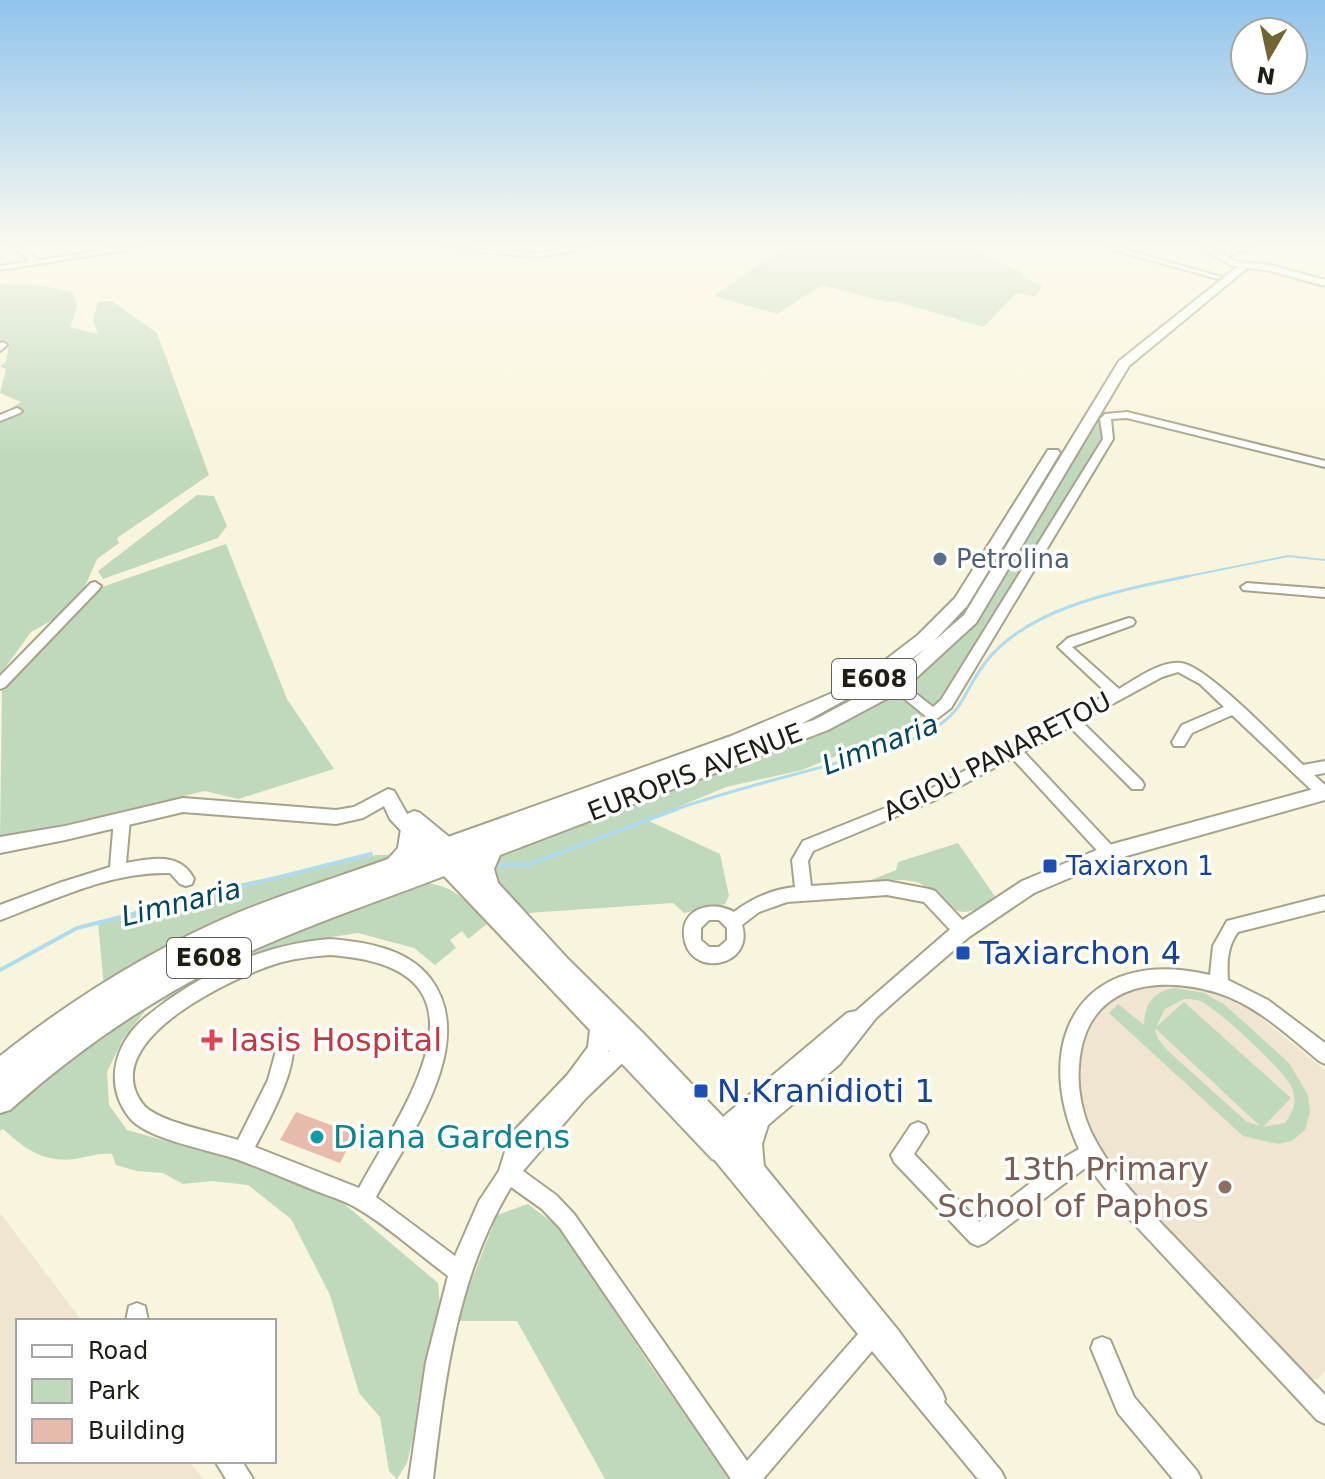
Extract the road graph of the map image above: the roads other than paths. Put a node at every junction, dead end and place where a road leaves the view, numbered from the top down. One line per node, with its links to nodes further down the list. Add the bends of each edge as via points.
1 (1165, 317): 27 (highway, EUROPIS AVENUE / E608, via 1114,361 1081,407 961,602 888,671 786,722)
2 (1174, 317): 11 (highway, EUROPIS AVENUE / E608, via 1124,364 983,601)
3 (17, 411): 4 (street)
4 (0, 418)
5 (1325, 464): 11 (street, via 1127,415 1108,416 1108,439 946,704 933,714)
6 (95, 586): 10 (street)
7 (1247, 587): 8 (street)
8 (1325, 593)
9 (1129, 622): 12 (street, via 1064,647)
10 (0, 684)
11 (896, 685): 25 (highway, EUROPIS AVENUE / E608, via 821,725)
12 (1117, 695): 13 (street, AGIOU PANARETOU, via 1177,667); 14 (street, AGIOU PANARETOU)
13 (1235, 708): 15 (street, via 1187,729); 18 (street)
14 (1072, 720): 16 (street, AGIOU PANARETOU); 19 (street)
15 (1179, 742)
16 (1013, 750): 26 (street); 32 (street, AGIOU PANARETOU, via 928,797 808,846 800,860)
17 (1325, 767): 18 (street)
18 (1301, 771): 20 (street)
19 (1137, 785)
20 (1324, 793): 26 (main road)
21 (388, 796): 22 (main road, via 357,813 336,817 194,805); 23 (main road, via 393,811); 27 (main road)
22 (122, 819): 24 (main road); 29 (street)
23 (410, 828): 27 (main road); 28 (highway, via 406,856)
24 (0, 845)
25 (491, 849): 27 (highway, EUROPIS AVENUE / E608); 31 (highway, via 483,869)
26 (1109, 853): 36 (main road, via 1028,887)
27 (448, 855): 28 (highway, EUROPIS AVENUE / E608); 31 (main road); 39 (main road); 45 (highway, EUROPIS AVENUE / E608, via 194,965 124,1004)
28 (389, 869): 43 (highway, EUROPIS AVENUE / E608, via 182,949 54,1028)
29 (117, 873): 30 (street, via 167,866); 34 (street)
30 (186, 879)
31 (487, 883): 40 (main road)
32 (804, 892): 35 (street, via 754,906); 36 (street, via 887,888 929,896)
33 (1325, 903): 37 (street, via 1233,926 1219,950)
34 (0, 913)
35 (733, 922)
36 (962, 931): 38 (main road)
37 (1219, 984): 41 (street); 50 (street, via 1180,975 1131,979 1104,992 1084,1010 1071,1042 1067,1073 1075,1116)
38 (869, 1011): 46 (main road, via 833,1057); 48 (main road, via 843,1028)
39 (601, 1027): 40 (main road); 44 (main road, via 598,1051)
40 (626, 1041): 44 (street); 48 (main road); 52 (street)
41 (1321, 1044)
42 (285, 1046): 49 (street, via 277,1082)
43 (0, 1073)
44 (574, 1081): 52 (street, via 517,1142)
45 (0, 1100)
46 (760, 1115): 48 (main road); 51 (main road, via 752,1140)
47 (918, 1132): 50 (street, via 901,1155 978,1236)
48 (722, 1141): 51 (street); 55 (street)
49 (243, 1151): 53 (street); 53 (street, via 148,1120 134,1109 126,1096 124,1075 139,1036 167,1009 197,991 277,955 329,947 397,960 423,978 434,995 440,1040 435,1065)
50 (1091, 1153): 57 (street, via 1132,1207)
51 (753, 1167): 55 (street)
52 (508, 1173): 54 (street); 61 (street, via 567,1221)
53 (363, 1200): 54 (street)
54 (461, 1273): 60 (street, via 433,1378)
55 (877, 1330): 61 (street); 62 (street, via 915,1388)
56 (1102, 1348): 63 (street, via 1126,1405)
57 (1324, 1408)
58 (229, 1463): 59 (street)
59 (241, 1479)
60 (421, 1479)
61 (746, 1479)
62 (993, 1479)
63 (1189, 1479)

